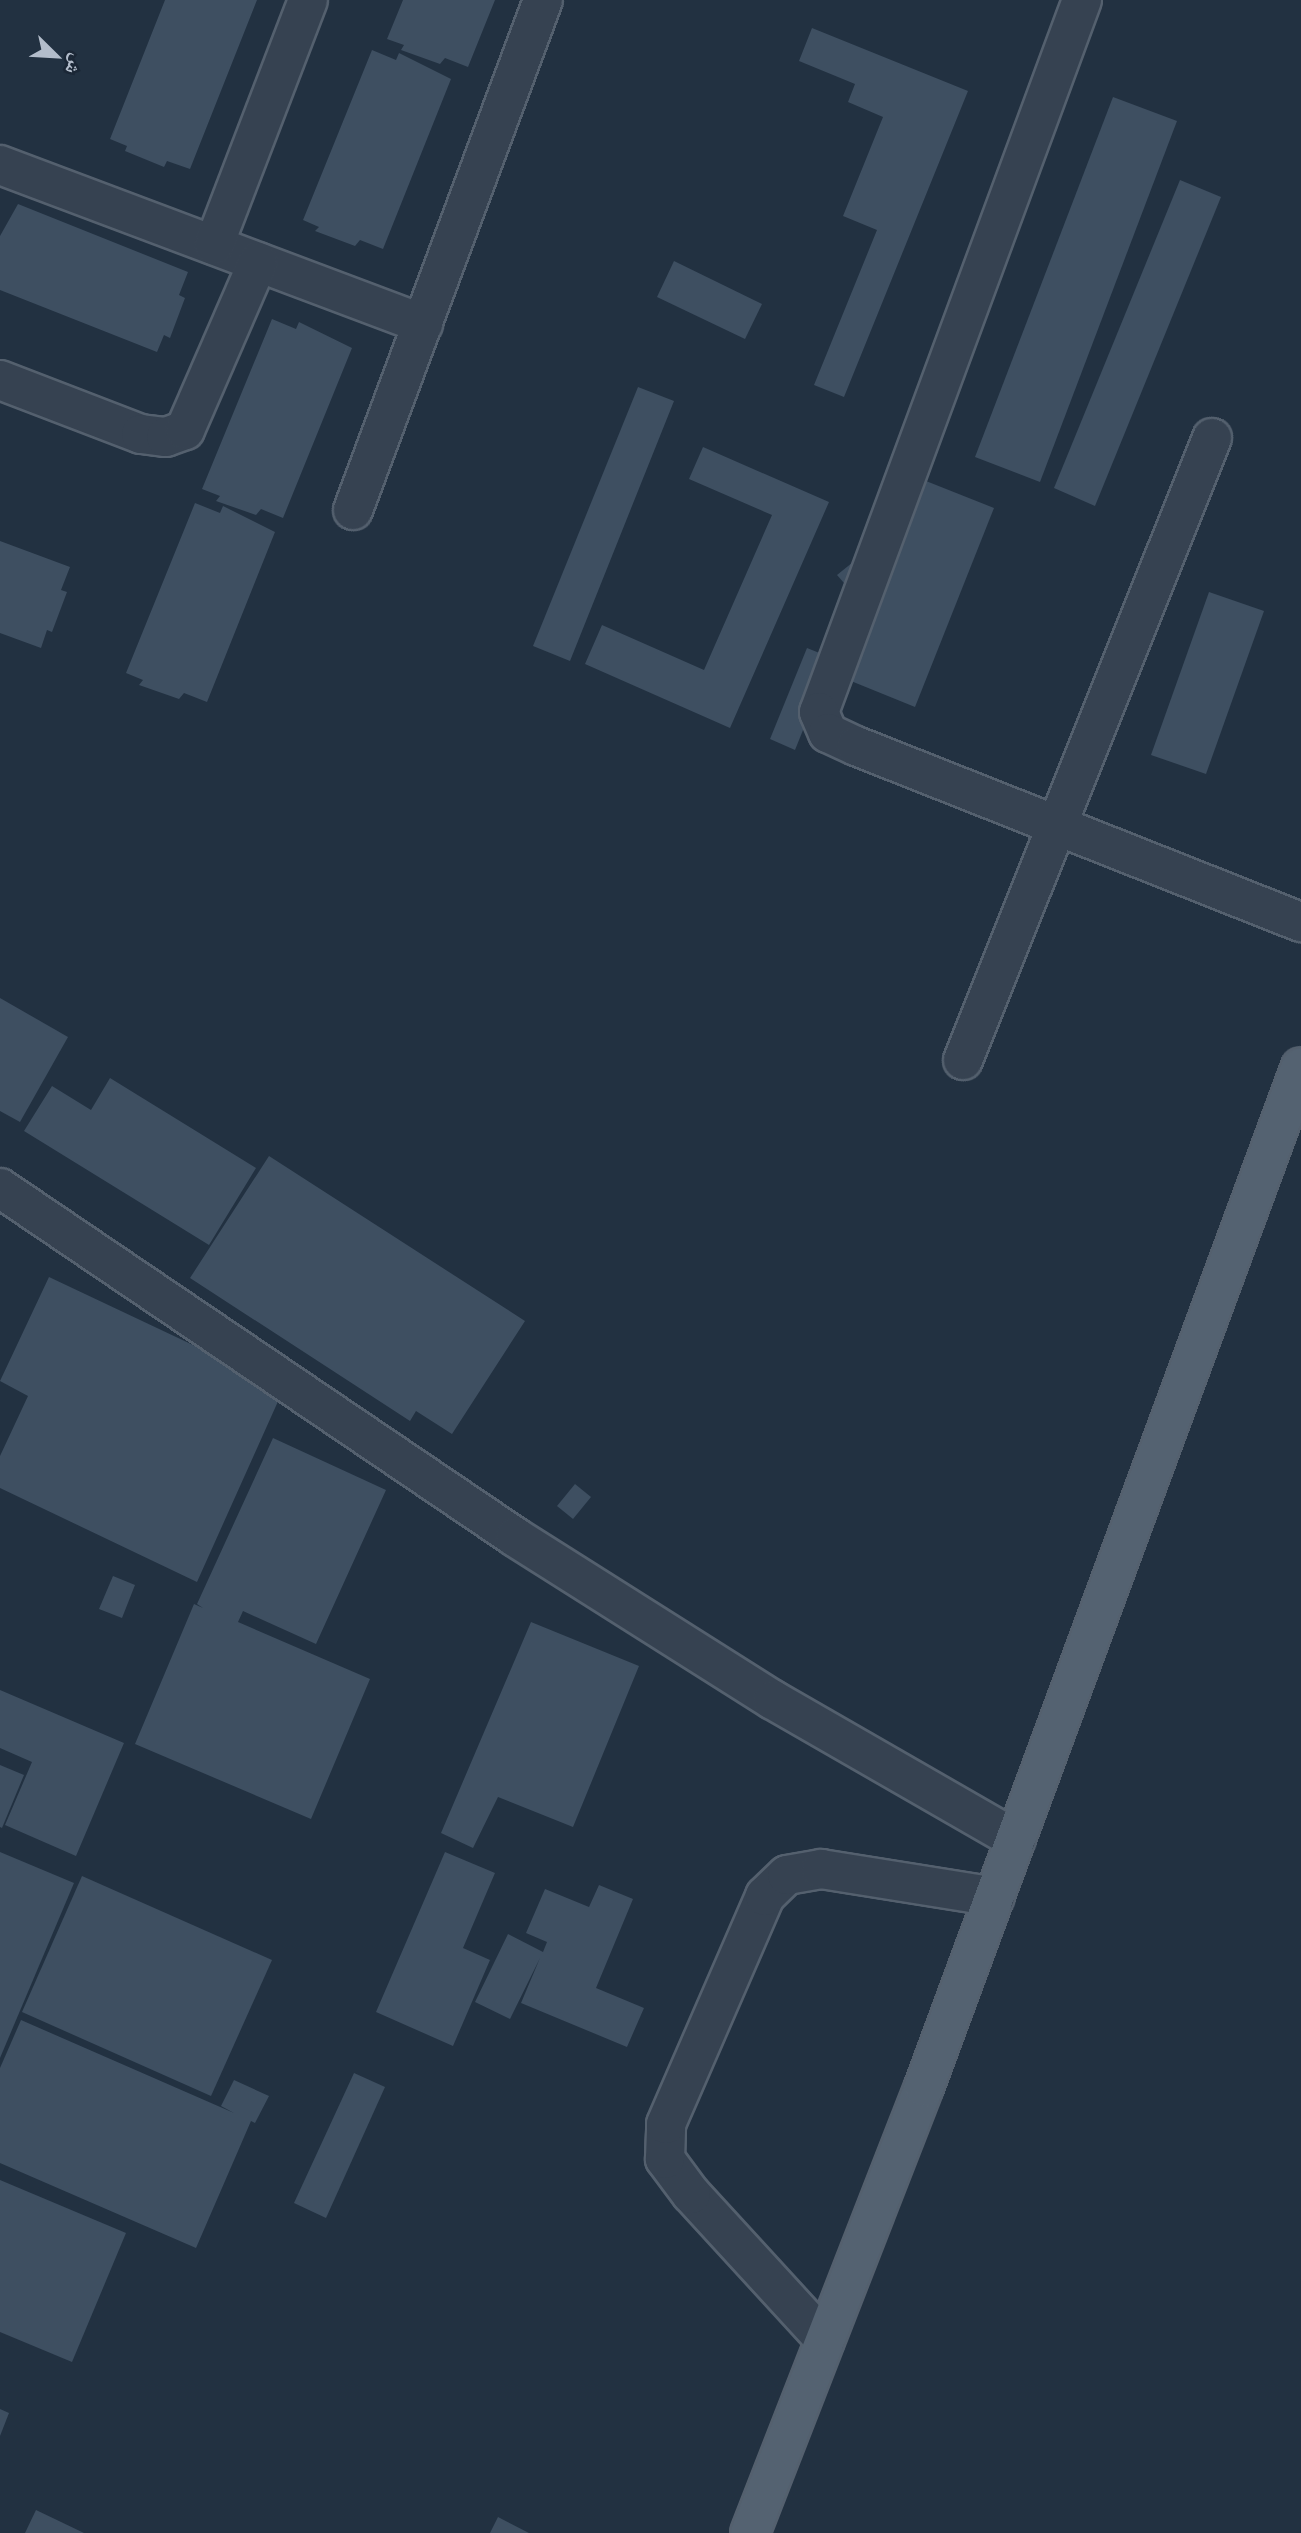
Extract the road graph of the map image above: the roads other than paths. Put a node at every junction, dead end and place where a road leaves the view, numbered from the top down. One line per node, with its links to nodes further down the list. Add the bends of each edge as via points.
1 (308, 0): 5 (street)
2 (543, 0): 7 (street)
3 (1082, 0): 11 (street, via 819,712 828,733 856,746)
4 (0, 165): 5 (street)
5 (214, 245): 6 (street)
6 (258, 262): 7 (street); 8 (street, via 185,430 166,437 141,434)
7 (423, 324): 10 (street)
8 (0, 380)
9 (1212, 438): 11 (street)
10 (353, 510)
11 (1058, 822): 12 (street); 13 (street)
12 (1301, 922)
13 (963, 1060)
14 (1301, 1067): 16 (main road)
15 (0, 1188): 16 (street, via 515,1537 773,1700)
16 (1016, 1840): 17 (main road)
17 (995, 1897): 18 (main road); 18 (street, via 821,1869 788,1875 765,1896 666,2124 665,2159 691,2194)
18 (825, 2340): 19 (main road)
19 (750, 2533)

